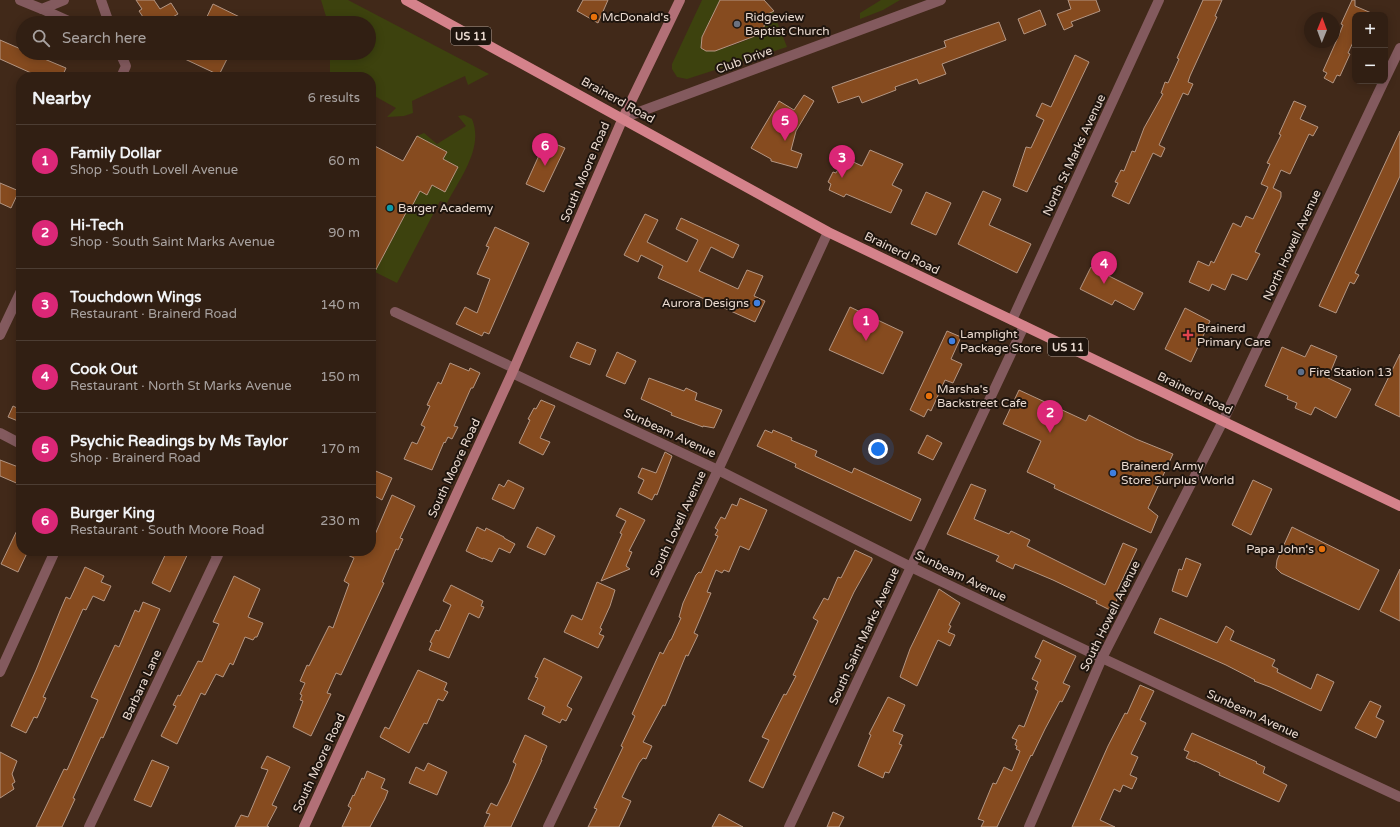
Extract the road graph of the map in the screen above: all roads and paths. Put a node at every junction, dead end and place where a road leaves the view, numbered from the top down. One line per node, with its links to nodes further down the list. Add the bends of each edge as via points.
1 (20, 0): 9 (street)
2 (64, 0): 9 (street)
3 (101, 0): 11 (street)
4 (406, 0): 17 (main road, Brainerd Road / US 11)
5 (680, 0): 17 (main road, South Moore Road)
6 (941, 0): 8 (street, Club Drive)
7 (1159, 0): 21 (street, North St Marks Avenue)
8 (919, 4): 17 (street, Club Drive, via 806,50)
9 (42, 9): 10 (street)
10 (58, 16)
11 (107, 16)
12 (1400, 48): 15 (street, North Howell Avenue)
13 (123, 60): 14 (street, via 126,66)
14 (123, 72)
15 (1388, 74)
16 (1383, 84): 25 (street, North Howell Avenue)
17 (623, 118): 18 (main road, Brainerd Road / US 11); 24 (main road, South Moore Road)
18 (828, 232): 21 (main road, Brainerd Road / US 11); 28 (street, South Lovell Avenue)
19 (16, 301): 23 (street)
20 (395, 312): 24 (street, Sunbeam Avenue)
21 (1012, 320): 22 (main road, Brainerd Road / US 11)
22 (1024, 326): 25 (main road, Brainerd Road / US 11); 32 (street, South Saint Marks Avenue)
23 (0, 335)
24 (513, 371): 28 (street, Sunbeam Avenue); 37 (main road, South Moore Road)
25 (1223, 421): 29 (main road, Brainerd Road / US 11); 33 (street, South Howell Avenue)
26 (0, 432): 27 (street)
27 (16, 441)
28 (718, 470): 32 (street, Sunbeam Avenue); 38 (street, South Lovell Avenue)
29 (1400, 506)
30 (53, 556): 34 (street)
31 (214, 556): 36 (street, Barbara Lane)
32 (911, 567): 33 (street, Sunbeam Avenue); 39 (street, South Saint Marks Avenue)
33 (1102, 658): 35 (street, Sunbeam Avenue); 40 (street, South Howell Avenue)
34 (0, 672)
35 (1400, 797)
36 (89, 827)
37 (304, 827)
38 (548, 827)
39 (789, 827)
40 (1029, 827)

